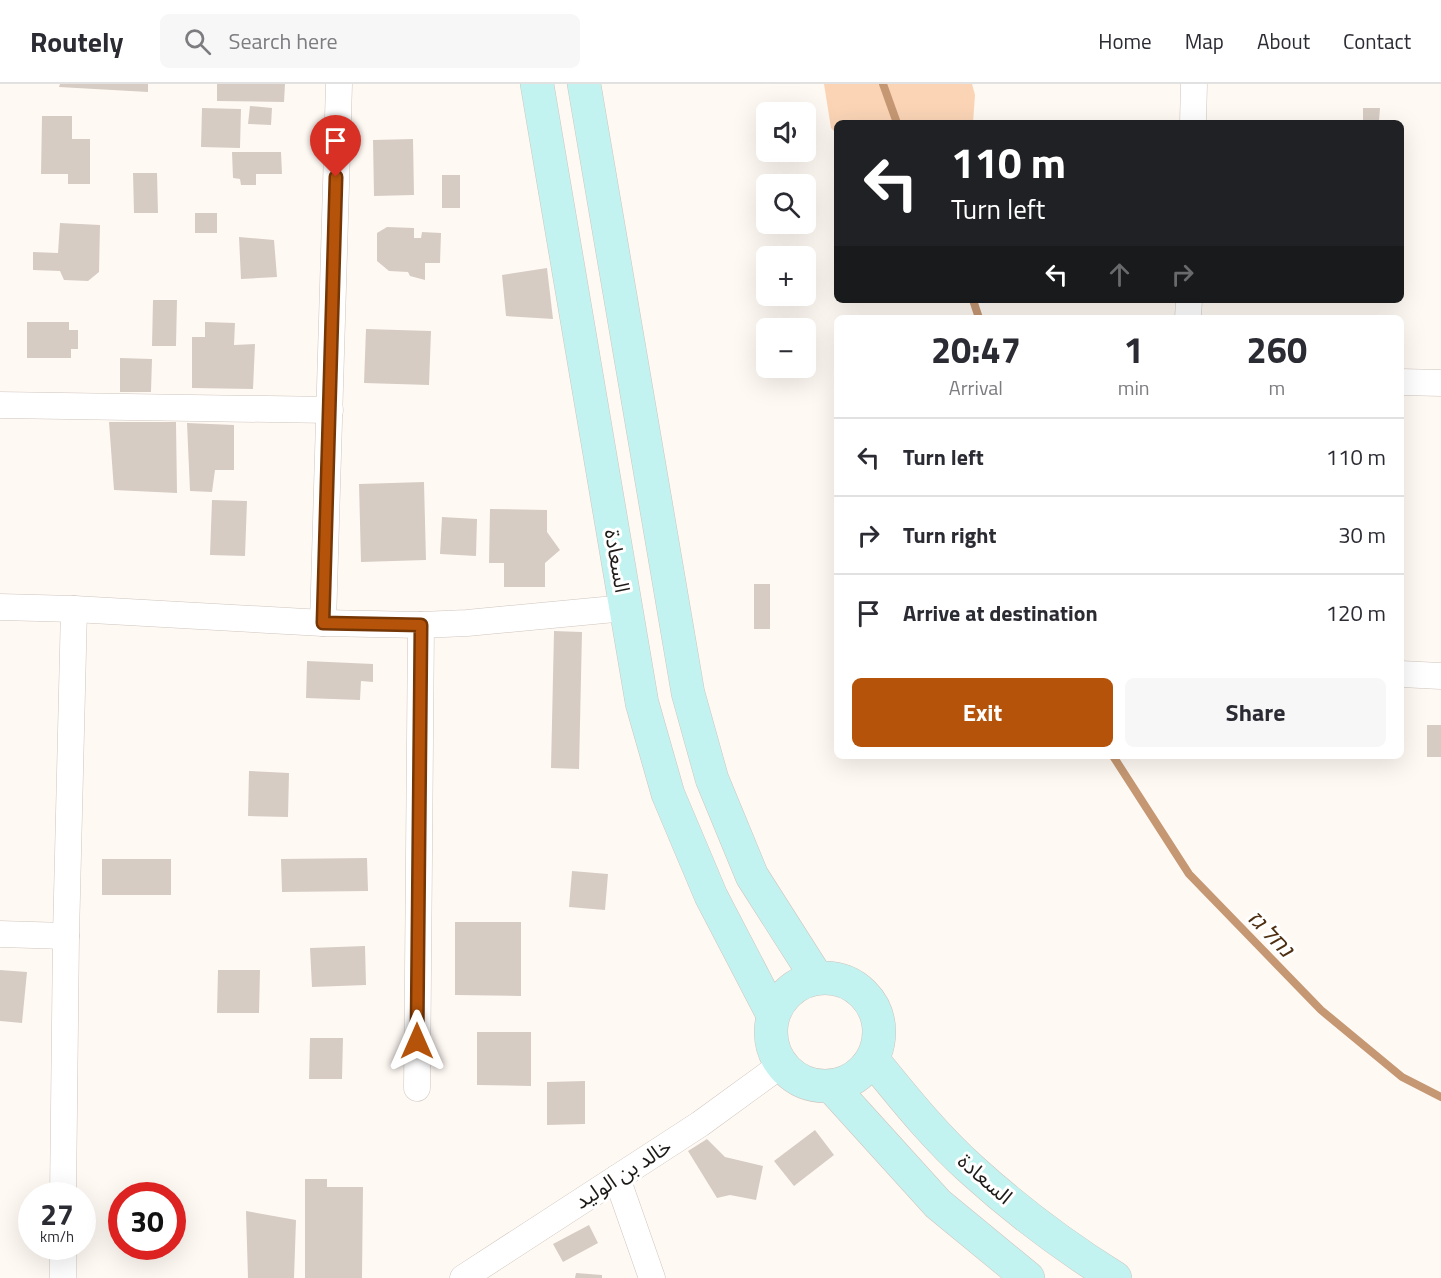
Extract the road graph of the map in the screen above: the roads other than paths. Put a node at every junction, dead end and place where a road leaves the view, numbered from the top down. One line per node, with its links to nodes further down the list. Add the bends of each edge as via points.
1 (339, 84): 9 (street)
2 (537, 84): 11 (street, السعادة)
3 (584, 84): 19 (street, via 687,693 712,779 753,876)
4 (1194, 84): 5 (street)
5 (1193, 120)
6 (1404, 382): 7 (street)
7 (1441, 383)
8 (0, 405): 9 (street)
9 (330, 410): 13 (street)
10 (0, 607): 12 (street)
11 (625, 608): 14 (street); 20 (street, السعادة, via 642,703 668,794 711,896)
12 (74, 609): 13 (street); 18 (street)
13 (323, 623): 14 (street)
14 (421, 625): 24 (street)
15 (1404, 674): 16 (street)
16 (1441, 676)
17 (0, 934): 18 (street)
18 (66, 936): 26 (street)
19 (817, 978): 20 (street, via 789,990); 21 (street, via 852,985 867,997 878,1017 880,1036)
20 (773, 1015): 22 (street, via 770,1035)
21 (873, 1060): 23 (street, via 860,1075); 32 (street, السعادة, via 971,1169 1066,1247)
22 (781, 1065): 23 (street, via 795,1079 813,1086); 25 (street, خالد بن الوليد)
23 (832, 1087): 31 (street, via 938,1204)
24 (417, 1088)
25 (617, 1178): 29 (street, خالد بن الوليد); 30 (street)
26 (63, 1182)
27 (63, 1260): 28 (street)
28 (63, 1278)
29 (463, 1278)
30 (652, 1278)
31 (1028, 1278)
32 (1115, 1278)

